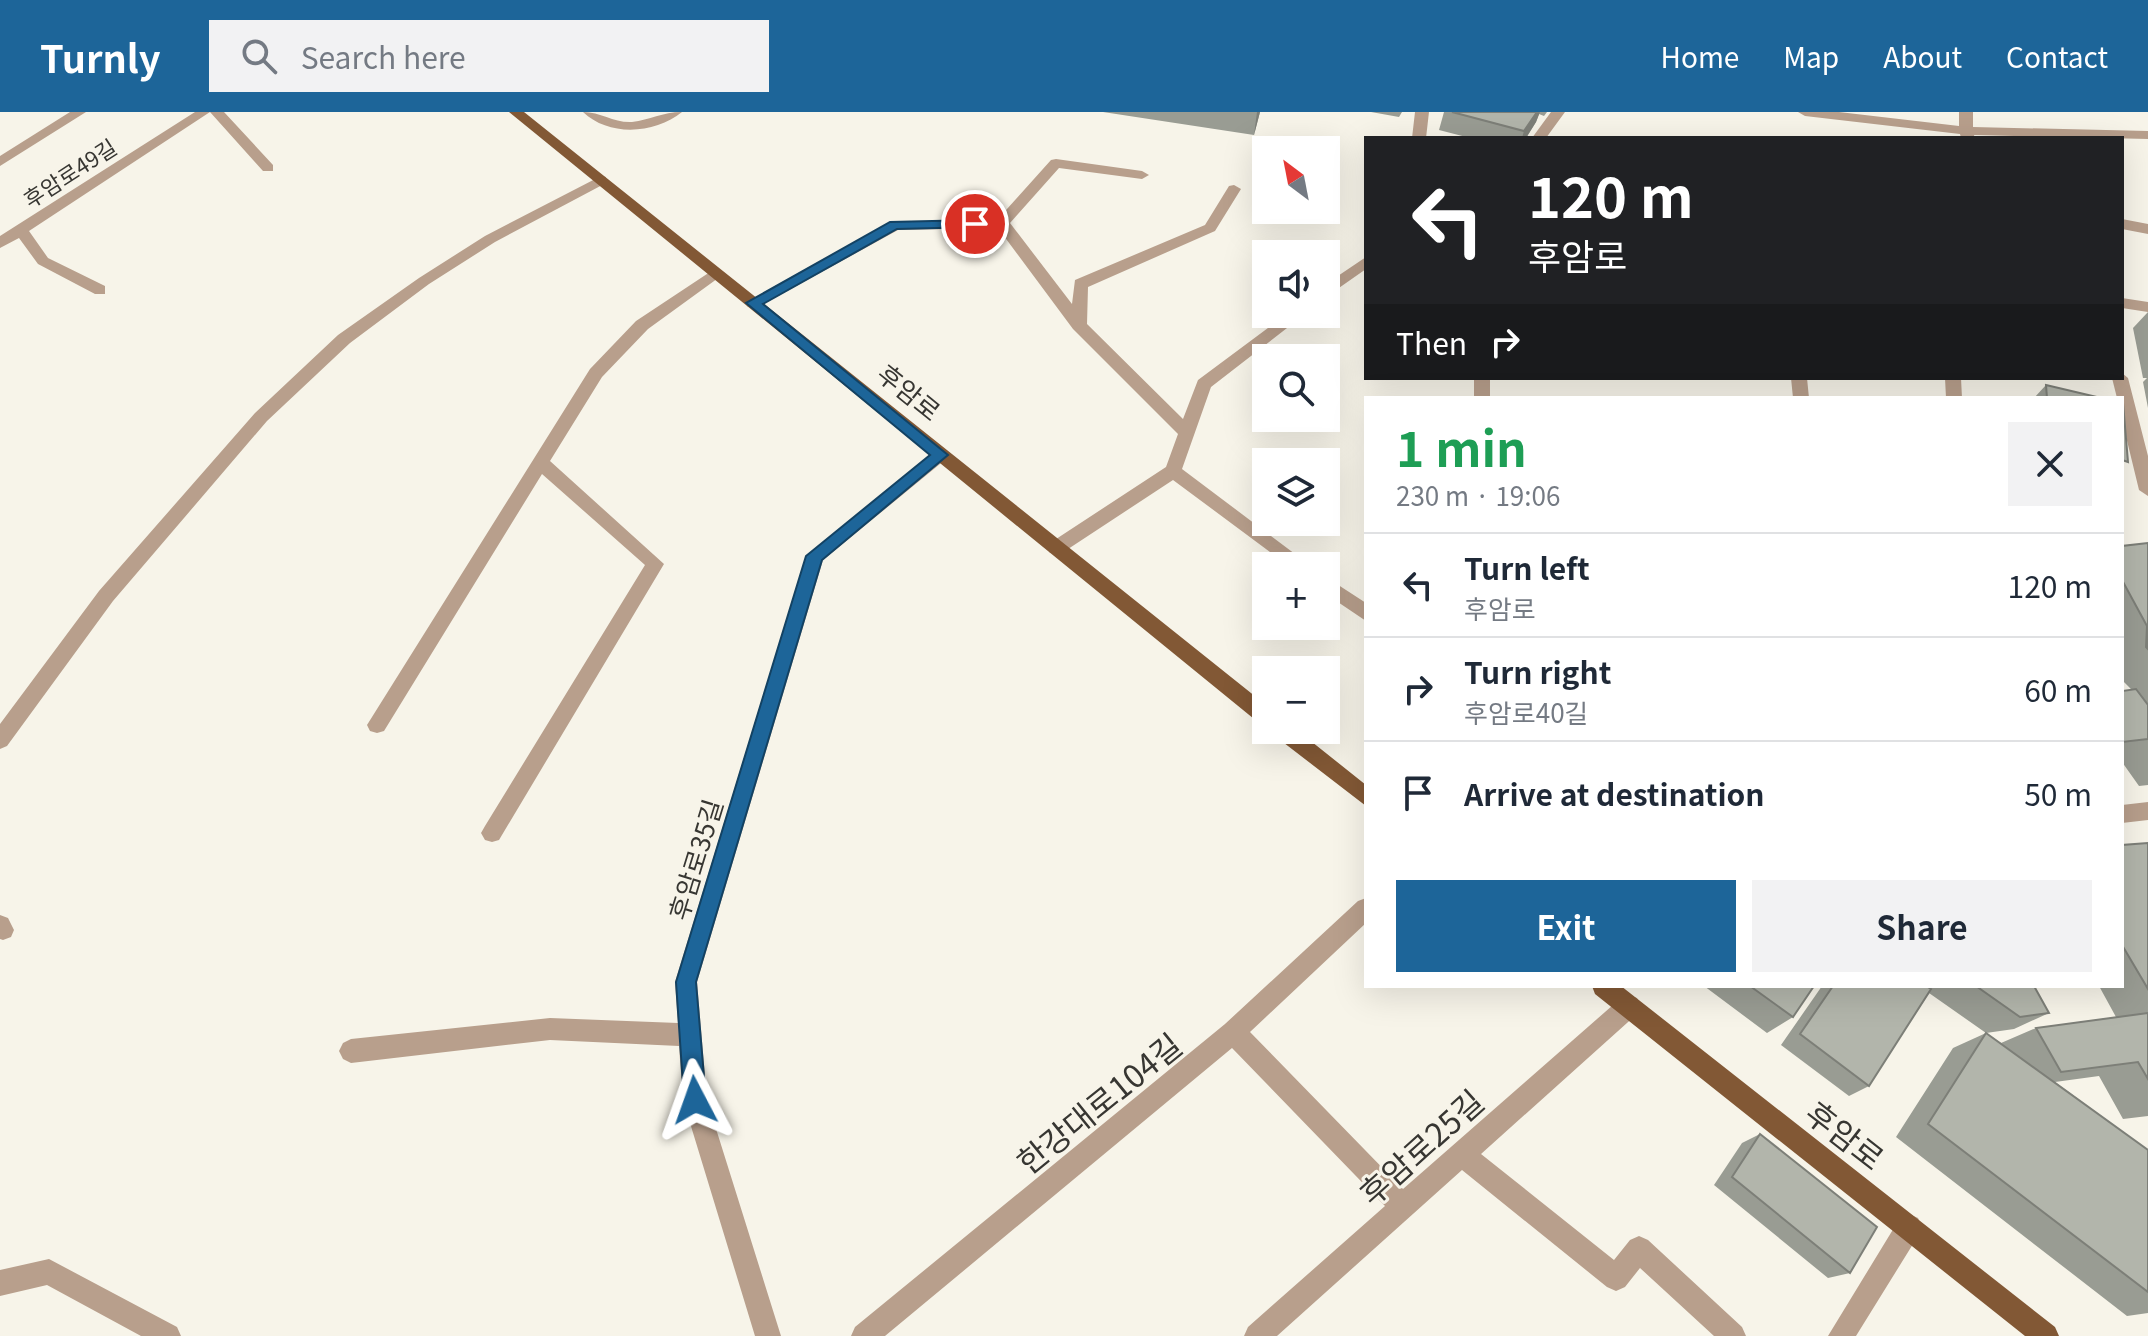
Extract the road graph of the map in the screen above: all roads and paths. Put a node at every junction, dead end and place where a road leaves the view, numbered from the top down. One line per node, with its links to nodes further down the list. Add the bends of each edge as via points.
1 (79, 112): 16 (street)
2 (204, 112): 24 (street, 후암로49길)
3 (217, 112): 17 (street)
4 (516, 112): 19 (main road, 후암로)
5 (590, 112): 6 (street, via 604,121 638,128)
6 (675, 112)
7 (1422, 112): 14 (street)
8 (1558, 112): 15 (street)
9 (1805, 112): 11 (street)
10 (1966, 112): 11 (street)
11 (1967, 135): 12 (street)
12 (2023, 135): 13 (street)
13 (2148, 135)
14 (1419, 136)
15 (1540, 136)
16 (0, 162)
17 (268, 168)
18 (1142, 175): 21 (street, via 1056,163)
19 (601, 180): 27 (main road, 후암로); 47 (street, via 463,256 344,339 261,417 106,596)
20 (1234, 189): 33 (street, via 1210,228 1080,284)
21 (1002, 223): 30 (street, via 895,225); 33 (street)
22 (2124, 224): 23 (street)
23 (2148, 229)
24 (21, 230): 25 (street, 후암로49길); 29 (street, via 43,261)
25 (0, 243)
26 (1364, 264): 28 (street)
27 (716, 273): 30 (main road, 후암로); 38 (street, via 642,325 596,373)
28 (1340, 282)
29 (100, 290)
30 (753, 303): 37 (main road, 후암로)
31 (2124, 303): 32 (street)
32 (2148, 307)
33 (1079, 325): 36 (street)
34 (1278, 328): 36 (street, via 1204,384)
35 (2120, 380): 40 (street)
36 (1186, 432): 39 (street)
37 (940, 455): 41 (main road, 후암로); 57 (street, 후암로35길, via 815,556 686,982)
38 (540, 462): 46 (street); 52 (street, via 655,564)
39 (1173, 471): 41 (street); 42 (street)
40 (2148, 490)
41 (1056, 548): 45 (main road, 후암로)
42 (1283, 552)
43 (1340, 594): 44 (street)
44 (1364, 612)
45 (1252, 706)
46 (377, 725)
47 (0, 740)
48 (1300, 744): 49 (main road)
49 (1364, 795)
50 (2148, 811): 51 (street)
51 (2124, 814)
52 (492, 833)
53 (1364, 910): 56 (street, 한강대로104길)
54 (1606, 988): 55 (main road, 후암로)
55 (1629, 1006): 59 (street, 후암로25길); 61 (main road, 후암로)
56 (1233, 1032): 60 (street); 65 (street, 한강대로104길)
57 (690, 1035): 58 (street, via 550,1029); 64 (street, 후암로35길, via 695,1100)
58 (351, 1051)
59 (1462, 1154): 60 (street, 후암로25길); 67 (street, via 1616,1278 1639,1249)
60 (1403, 1207): 66 (street, 후암로25길)
61 (1909, 1227): 68 (street); 69 (main road, 후암로)
62 (0, 1283): 63 (street, via 49,1272)
63 (168, 1336)
64 (768, 1336)
65 (864, 1336)
66 (1257, 1336)
67 (1733, 1336)
68 (1841, 1336)
69 (2046, 1336)

